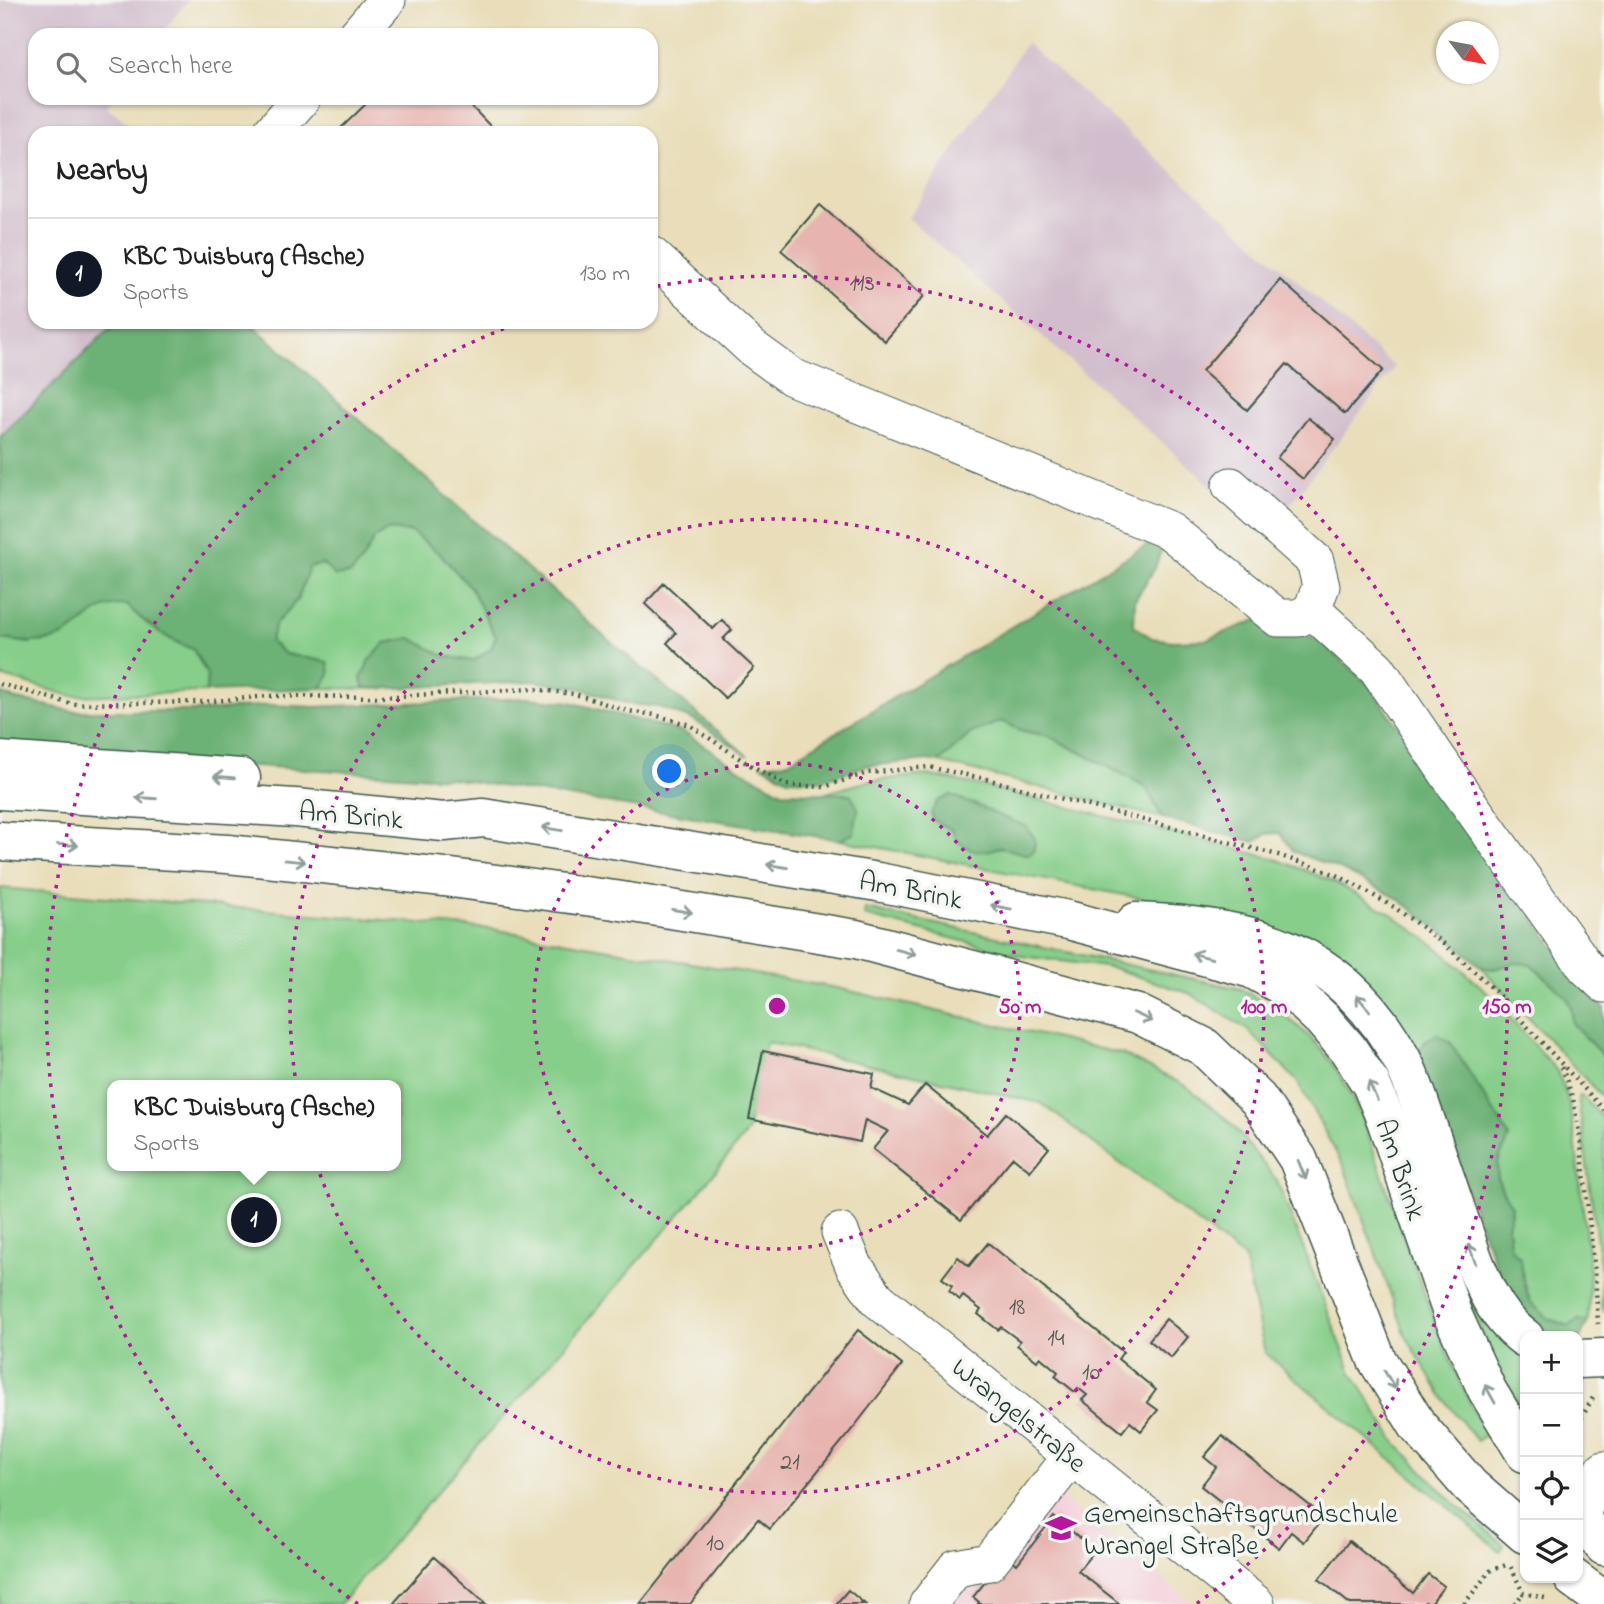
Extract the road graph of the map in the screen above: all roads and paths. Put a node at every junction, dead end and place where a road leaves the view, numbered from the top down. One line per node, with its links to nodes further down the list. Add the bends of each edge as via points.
1 (387, 0): 2 (street)
2 (363, 28)
3 (296, 105): 4 (street)
4 (277, 126)
5 (658, 261): 7 (street, via 752,348 792,377 1170,531 1278,618 1300,618)
6 (1231, 486): 7 (street, via 1315,562 1321,586)
7 (1312, 610): 14 (street, via 1377,669 1455,784)
8 (0, 684): 15 (path, via 72,704 531,689 575,694 690,725 786,785 824,787 867,773 928,767 986,779 1278,855 1337,875 1394,907 1442,942 1491,987)
9 (0, 761): 11 (main road, one-way to 9, via 451,800 304,783)
10 (0, 790): 11 (main road, Am Brink, one-way to 10, via 444,822)
11 (483, 818): 13 (main road, Am Brink, one-way to 11, via 878,882)
12 (0, 841): 26 (main road, Am Brink, one-way to 26, via 228,854 615,900 856,939 1138,1014 1204,1047 1258,1099 1298,1159 1377,1360 1418,1426)
13 (1068, 920): 18 (main road, one-way to 13, via 1501,1316 1481,1279 1404,1062 1384,1028 1351,989 1306,957 1262,940 1188,924); 20 (main road, Am Brink, one-way to 13, via 1469,1353 1386,1119 1371,1084 1348,1049 1292,991 1252,969)
14 (1604, 984)
15 (1561, 1064): 16 (path); 19 (path, via 1580,1137 1595,1273)
16 (1604, 1110)
17 (840, 1232): 21 (street, Wrangelstraße, via 854,1266 877,1299)
18 (1520, 1333)
19 (1593, 1348)
20 (1520, 1444)
21 (1072, 1456): 29 (street, via 989,1562 956,1568); 30 (street, Wrangelstraße)
22 (1604, 1470): 23 (street)
23 (1583, 1508)
24 (1581, 1520): 25 (main road)
25 (1604, 1546)
26 (1517, 1549): 31 (path, via 1490,1571)
27 (1561, 1589): 28 (main road); 32 (path, via 1523,1593)
28 (1604, 1601)
29 (929, 1604)
30 (1256, 1604)
31 (1464, 1604)
32 (1515, 1604)

